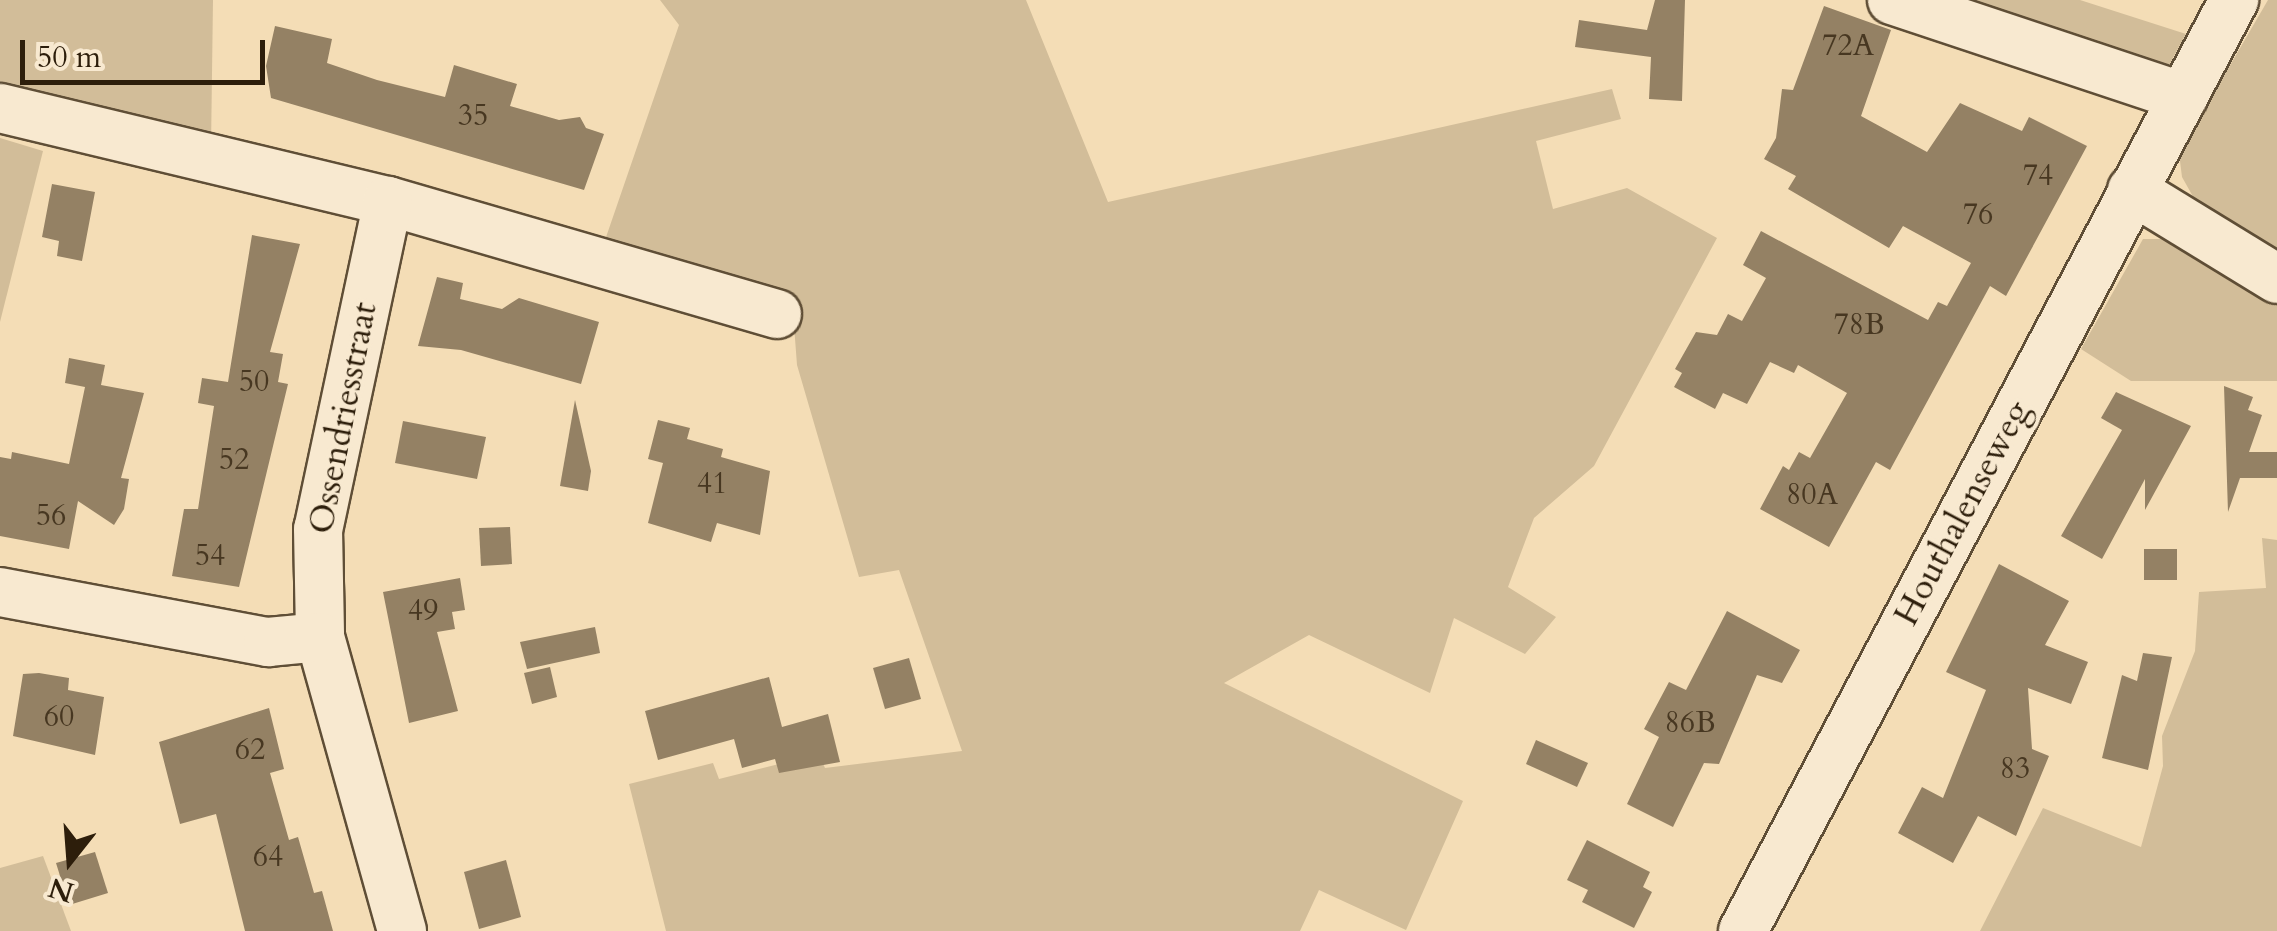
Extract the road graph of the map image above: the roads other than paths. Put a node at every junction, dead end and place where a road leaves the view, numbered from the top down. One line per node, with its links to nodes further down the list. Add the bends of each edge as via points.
1 (1892, 0): 3 (street)
2 (2234, 0): 3 (street, Houthalenseweg)
3 (2183, 97): 5 (street, Houthalenseweg)
4 (0, 108): 6 (street)
5 (2132, 190): 7 (street); 12 (street, Houthalenseweg)
6 (388, 201): 8 (street); 10 (street, Ossendriesstraat, via 318,529)
7 (2277, 279)
8 (777, 314)
9 (0, 592): 10 (street, via 268,642)
10 (320, 636): 11 (street, Ossendriesstraat)
11 (402, 931)
12 (1743, 931)

